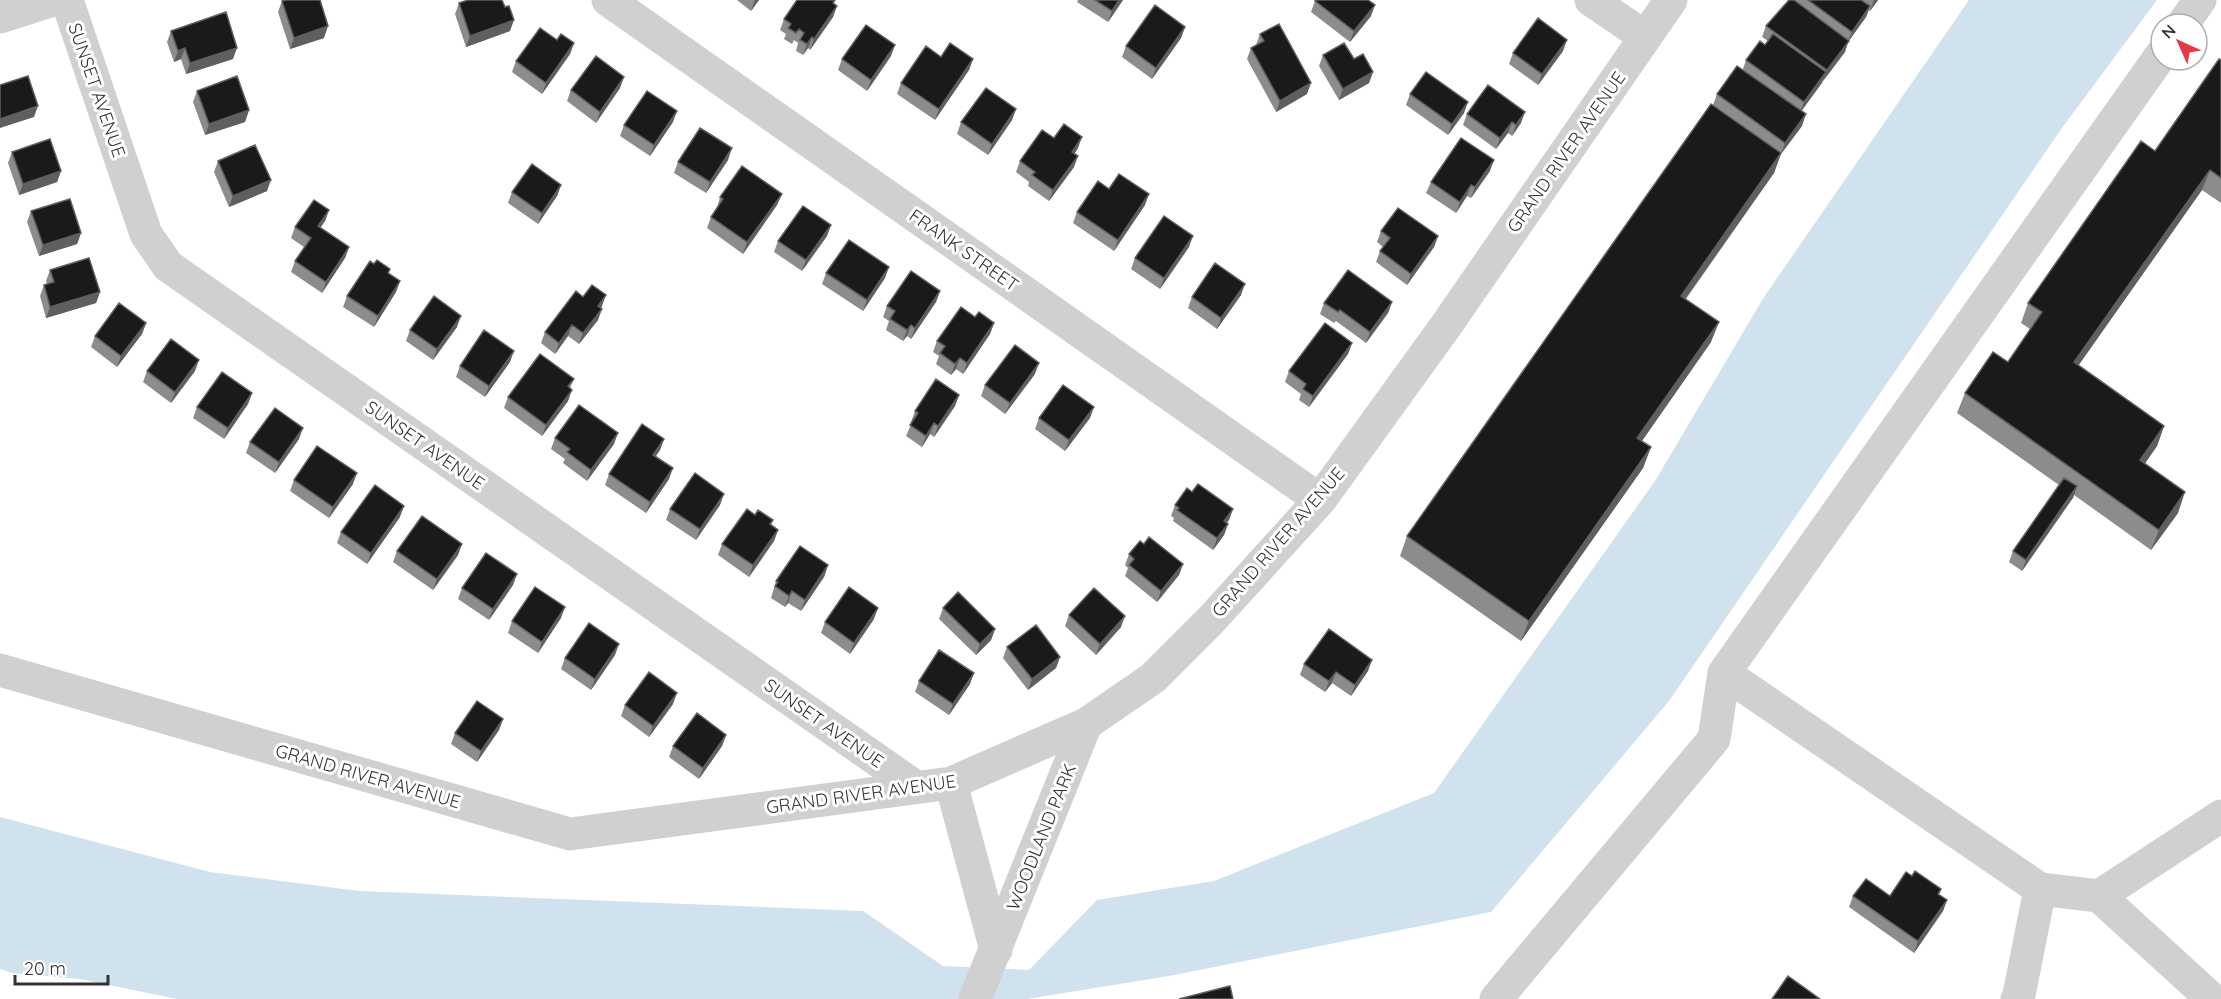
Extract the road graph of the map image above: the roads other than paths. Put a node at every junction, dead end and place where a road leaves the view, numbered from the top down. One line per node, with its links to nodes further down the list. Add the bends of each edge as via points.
1 (53, 0): 6 (street)
2 (67, 0): 14 (street, SUNSET AVENUE, via 147,234 168,266)
3 (608, 0): 9 (street, FRANK STREET)
4 (1591, 0): 7 (street)
5 (1671, 0): 7 (street, GRAND RIVER AVENUE)
6 (0, 17)
7 (1645, 37): 9 (street, GRAND RIVER AVENUE)
8 (2149, 72): 11 (street)
9 (1320, 500): 12 (street, GRAND RIVER AVENUE, via 1154,678)
10 (0, 670): 14 (street, GRAND RIVER AVENUE, via 570,834)
11 (1724, 674): 16 (street); 20 (street, via 1714,739)
12 (1086, 724): 13 (street, GRAND RIVER AVENUE); 18 (street, WOODLAND PARK)
13 (951, 783): 14 (street, GRAND RIVER AVENUE); 18 (street, WOODLAND PARK)
14 (916, 787)
15 (2221, 816): 17 (street)
16 (2040, 889): 17 (street); 21 (street)
17 (2099, 896): 22 (street)
18 (996, 950): 19 (street, WOODLAND PARK)
19 (975, 999)
20 (1496, 999)
21 (2016, 999)
22 (2212, 999)

